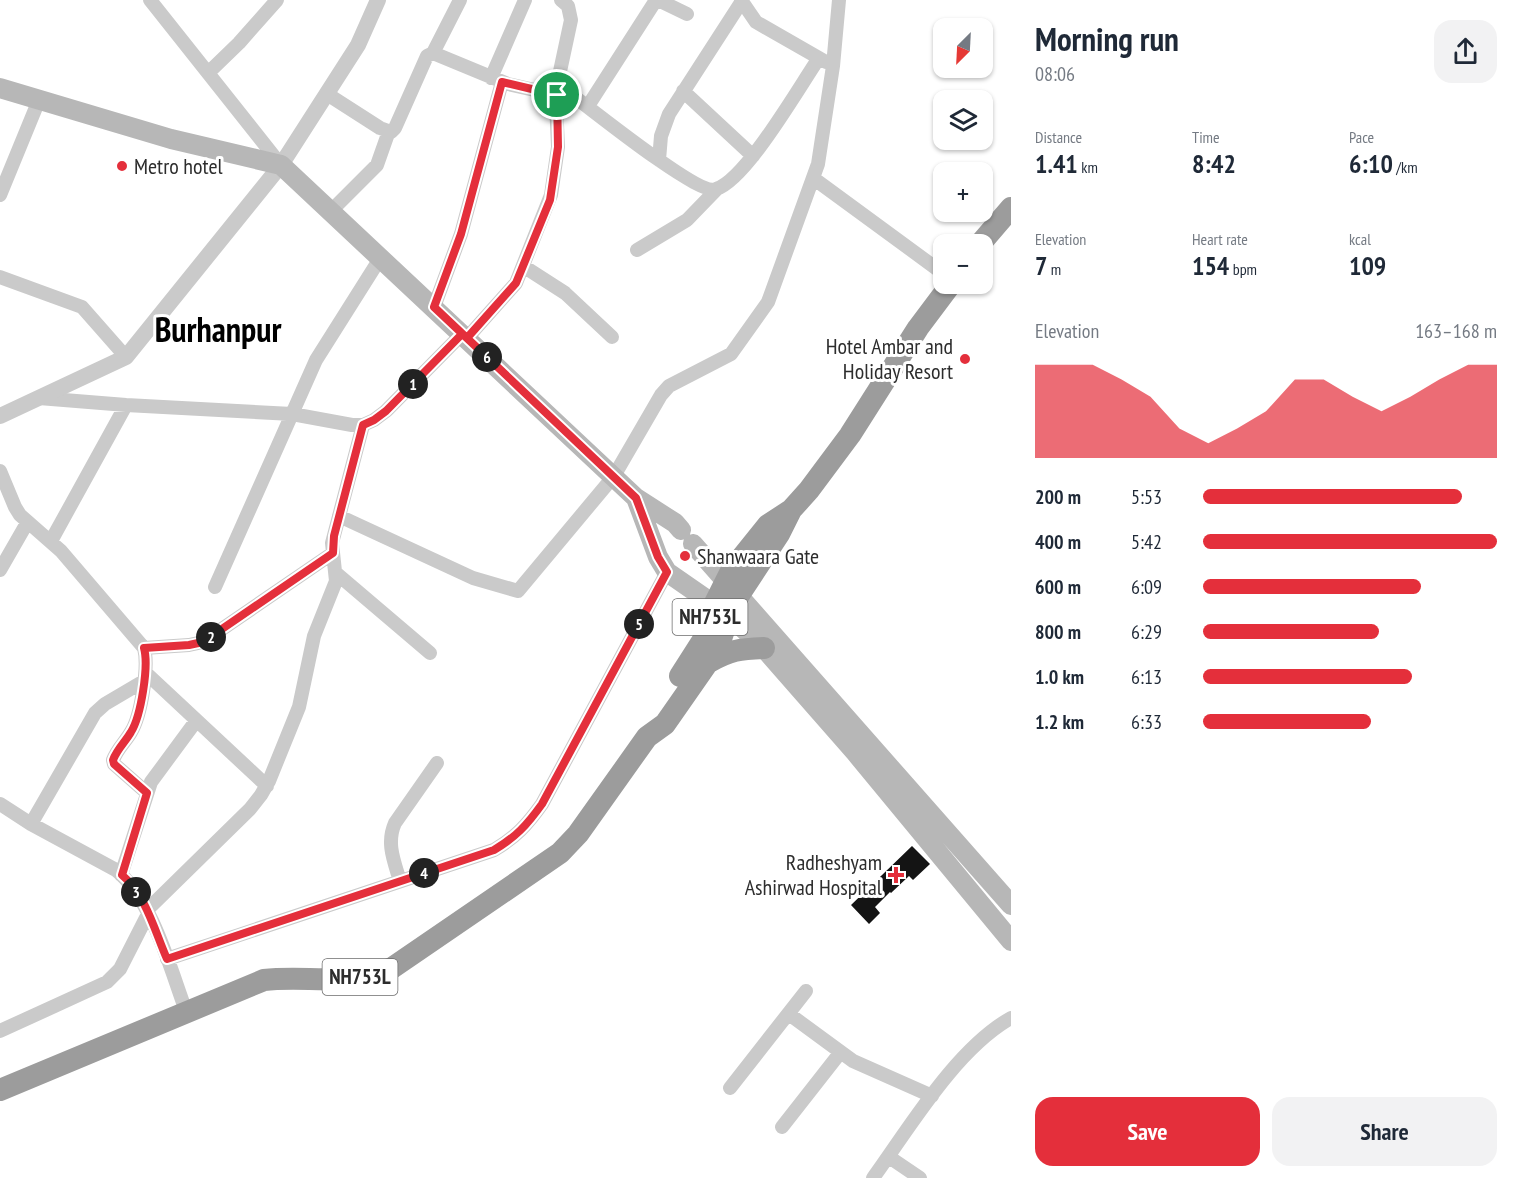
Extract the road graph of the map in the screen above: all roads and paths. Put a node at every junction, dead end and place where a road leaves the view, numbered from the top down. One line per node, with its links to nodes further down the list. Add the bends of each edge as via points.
1 (277, 0): 16 (street)
2 (378, 0): 21 (street, via 358,45)
3 (460, 0): 13 (street)
4 (525, 0): 17 (street)
5 (561, 0): 11 (street)
6 (576, 0): 11 (street)
7 (657, 0): 12 (street); 23 (street)
8 (839, 0): 15 (street)
9 (153, 1): 16 (street)
10 (741, 1): 14 (street, via 756,22); 20 (street)
11 (570, 14): 19 (street)
12 (687, 14)
13 (433, 53): 17 (street); 24 (street, via 427,56 395,128)
14 (819, 58): 15 (street); 25 (street)
15 (833, 66): 29 (street)
16 (208, 73): 27 (street)
17 (497, 80): 19 (street); 41 (street, via 461,234)
18 (0, 88): 22 (main road)
19 (558, 89): 23 (street); 37 (street, via 558,147 551,195)
20 (683, 91): 25 (street); 26 (street, via 664,125)
21 (327, 94): 24 (street); 27 (street)
22 (39, 100): 27 (main road, via 171,139); 28 (street)
23 (588, 106): 26 (street)
24 (389, 131): 33 (street, via 377,165)
25 (753, 156): 30 (street)
26 (659, 160): 30 (street, via 702,188)
27 (281, 165): 33 (main road); 44 (street)
28 (5, 166): 31 (street)
29 (813, 178): 38 (street); 51 (street, via 768,302 731,354 669,386)
30 (717, 189): 35 (street, via 687,220)
31 (0, 195)
32 (1011, 208): 34 (highway)
33 (331, 211): 36 (main road)
34 (989, 234)
35 (637, 250)
36 (381, 257): 41 (main road); 47 (street, via 320,352)
37 (523, 266): 42 (street, via 513,286); 43 (street, via 565,293)
38 (933, 266)
39 (0, 277): 44 (street, via 82,307)
40 (944, 294): 61 (highway, NH753L, via 809,490 791,510 768,525)
41 (434, 307): 42 (main road)
42 (465, 336): 49 (street, via 386,411); 51 (main road)
43 (612, 337)
44 (126, 357): 45 (street)
45 (39, 398): 46 (street); 48 (street)
46 (126, 405): 47 (street); 55 (street)
47 (292, 414): 49 (street); 60 (street)
48 (0, 416)
49 (363, 425): 53 (street)
50 (0, 471): 54 (street, via 15,507)
51 (614, 476): 52 (main road); 53 (street, via 518,591 473,578)
52 (636, 498): 58 (main road); 61 (main road, via 675,523)
53 (339, 516): 56 (street)
54 (27, 523): 55 (street); 57 (street)
55 (51, 541): 63 (street)
56 (333, 553): 59 (street); 63 (street, via 203,642)
57 (0, 570)
58 (667, 572): 62 (main road); 76 (street, via 529,822 494,850)
59 (336, 573): 65 (street); 71 (street, via 314,636 299,707)
60 (215, 587)
61 (732, 588): 62 (highway, NH753L); 77 (main road)
62 (722, 610): 64 (main road); 66 (highway, NH753L, via 718,648); 69 (highway, NH753L, via 654,713)
63 (144, 648): 67 (street)
64 (764, 648): 66 (highway, via 728,651); 79 (main road)
65 (430, 653)
66 (709, 662): 69 (highway, NH753L, via 665,724)
67 (145, 677): 68 (street); 72 (street, via 134,727 113,760); 74 (street, via 95,713)
68 (196, 721): 71 (street); 72 (street, via 156,773)
69 (648, 737): 82 (highway, NH753L, via 560,853 392,968 350,979 264,980)
70 (437, 763): 76 (street, via 392,831 391,849)
71 (267, 786): 78 (street, via 250,809)
72 (147, 793): 75 (street)
73 (0, 804): 74 (street)
74 (31, 824): 75 (street)
75 (122, 875): 78 (street)
76 (400, 881): 80 (street)
77 (1011, 905)
78 (147, 912): 80 (street); 85 (street, via 120,969 107,982)
79 (1011, 941)
80 (167, 959): 82 (street)
81 (806, 991): 83 (street)
82 (186, 1011): 88 (highway, NH753L)
83 (789, 1014): 86 (street); 87 (street)
84 (1011, 1018): 89 (street, via 992,1031)
85 (0, 1031)
86 (840, 1053): 89 (street); 90 (street)
87 (730, 1088)
88 (0, 1090)
89 (932, 1096): 91 (street)
90 (782, 1127)
91 (889, 1157): 92 (street); 93 (street)
92 (873, 1178)
93 (920, 1178)

